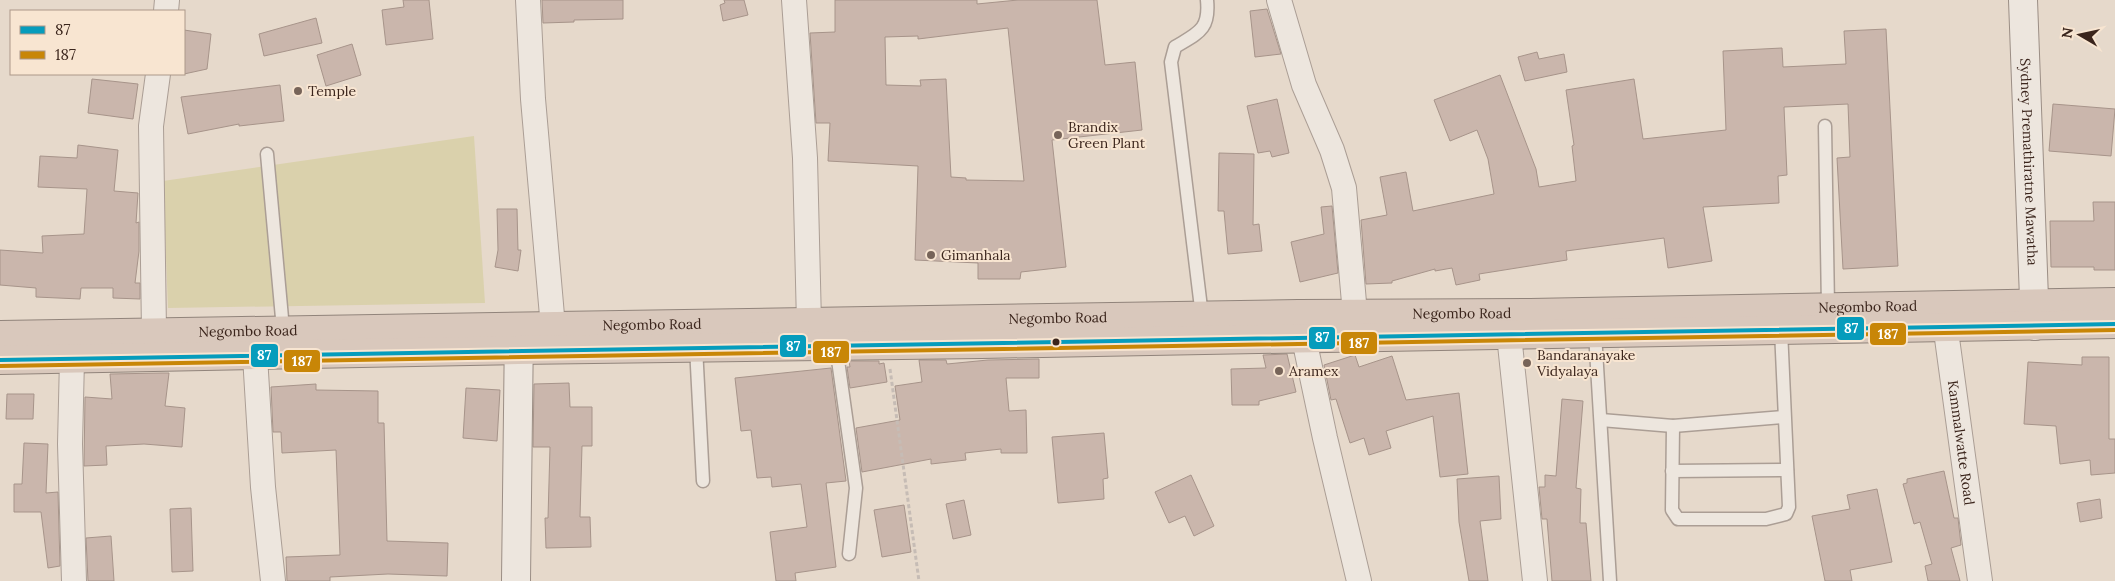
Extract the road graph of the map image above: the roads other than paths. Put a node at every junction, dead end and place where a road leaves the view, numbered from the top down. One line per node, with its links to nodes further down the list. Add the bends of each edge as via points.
1 (528, 0): 17 (street, via 533,99)
2 (794, 0): 15 (street, via 805,158)
3 (1207, 0): 13 (lane, via 1209,14 1203,29 1175,47 1171,62)
4 (1279, 0): 11 (street, via 1304,86 1332,150 1344,188)
5 (2023, 0): 12 (street, Sydney Premathiratne Mawatha)
6 (158, 75): 21 (street, via 151,126)
7 (1825, 126): 10 (lane)
8 (267, 154): 19 (lane)
9 (2115, 302): 12 (highway, Negombo Road)
10 (1828, 307): 11 (highway, Negombo Road); 14 (highway, Negombo Road)
11 (1356, 314): 18 (highway, Negombo Road)
12 (2035, 314): 14 (highway, Negombo Road); 16 (highway, Negombo Road)
13 (1202, 316): 15 (highway, Negombo Road); 18 (highway, Negombo Road)
14 (1944, 316): 20 (highway, Negombo Road); 44 (street, Kammalwatte Road)
15 (809, 323): 17 (highway, Negombo Road)
16 (2115, 324)
17 (553, 326): 25 (highway, Negombo Road)
18 (1301, 326): 24 (highway, Negombo Road); 26 (highway, Negombo Road); 41 (street)
19 (284, 329): 21 (highway, Negombo Road); 25 (highway, Negombo Road)
20 (1781, 330): 22 (highway, Negombo Road); 31 (lane)
21 (154, 331): 23 (highway, Negombo Road)
22 (1595, 333): 24 (highway, Negombo Road); 32 (lane)
23 (0, 335)
24 (1509, 335): 42 (street)
25 (518, 338): 27 (highway, Negombo Road); 28 (highway, Negombo Road); 40 (street)
26 (836, 346): 27 (highway, Negombo Road); 37 (lane, via 856,488)
27 (696, 347): 36 (lane)
28 (255, 356): 29 (highway, Negombo Road); 39 (street)
29 (72, 359): 30 (highway, Negombo Road); 38 (street, via 70,444)
30 (0, 360)
31 (1784, 417): 33 (lane); 34 (lane)
32 (1601, 420): 33 (lane); 43 (lane)
33 (1673, 426): 35 (lane)
34 (1787, 470): 35 (lane); 35 (lane, via 1789,507 1786,514 1766,519 1696,520 1678,519 1672,510)
35 (1672, 471)
36 (703, 481)
37 (849, 554)
38 (74, 581)
39 (273, 581)
40 (516, 581)
41 (1359, 581)
42 (1535, 581)
43 (1610, 581)
44 (1980, 581)

